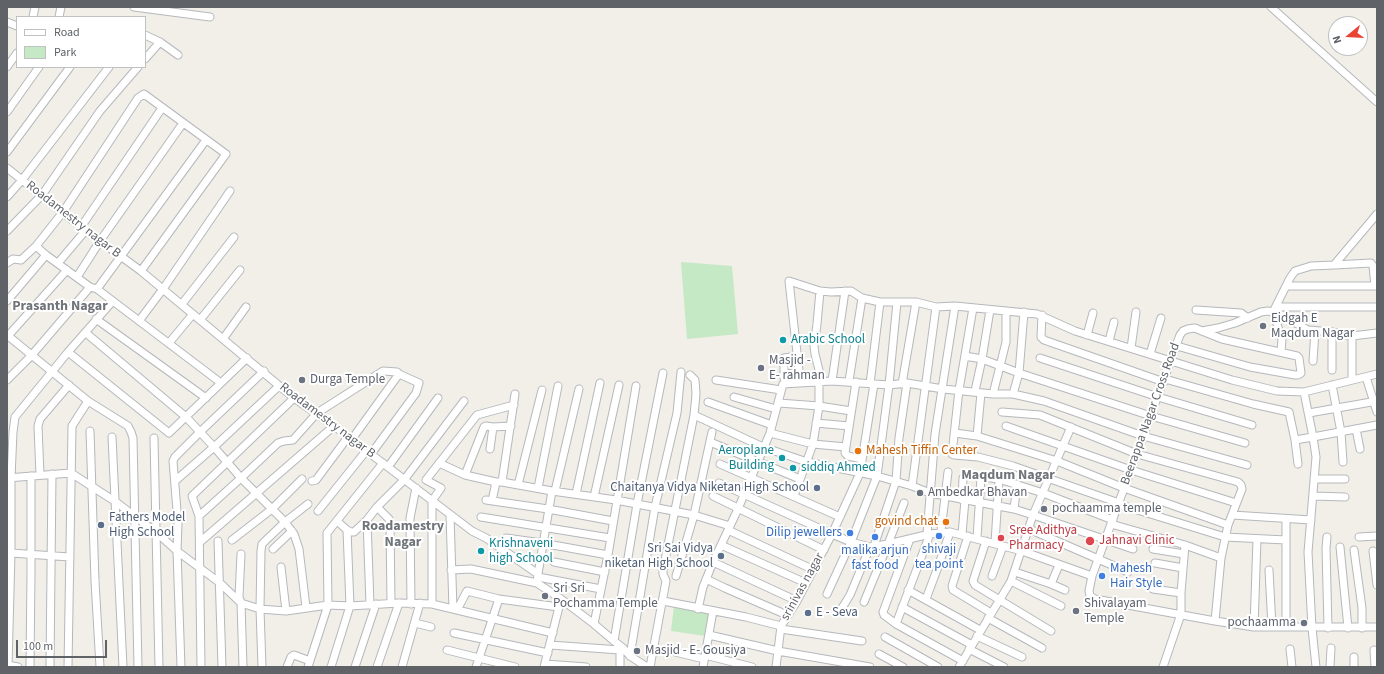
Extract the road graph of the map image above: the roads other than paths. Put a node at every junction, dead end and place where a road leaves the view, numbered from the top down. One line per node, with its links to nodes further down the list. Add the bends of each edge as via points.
1 (134, 7): 3 (street)
2 (1270, 7): 14 (street)
3 (210, 17)
4 (146, 35): 5 (street)
5 (160, 42): 7 (street); 8 (street)
6 (16, 54): 9 (street)
7 (178, 55)
8 (146, 57)
9 (7, 67)
10 (38, 68): 16 (street)
11 (69, 68): 19 (street)
12 (108, 68): 21 (street)
13 (137, 68): 23 (street, via 100,111)
14 (1377, 102)
15 (162, 108): 17 (street); 25 (street, via 144,94 138,98); 27 (street)
16 (7, 112)
17 (183, 123): 18 (street); 30 (street)
18 (206, 140): 33 (street); 39 (street, via 226,154)
19 (7, 152)
20 (7, 168): 21 (street, Roadamestry nagar B)
21 (22, 180): 23 (street, Roadamestry nagar B); 24 (street)
22 (230, 191): 45 (street)
23 (42, 195): 25 (street, Roadamestry nagar B); 28 (street)
24 (7, 197)
25 (63, 212): 27 (street, Roadamestry nagar B); 31 (street)
26 (1377, 214): 36 (street)
27 (83, 229): 30 (street, Roadamestry nagar B); 35 (street)
28 (7, 231)
29 (234, 237): 54 (street)
30 (100, 240): 33 (street, Roadamestry nagar B); 40 (street)
31 (36, 246): 32 (street); 34 (street, via 21,260 13,259)
32 (46, 255): 35 (street); 49 (street)
33 (121, 257): 39 (street, Roadamestry nagar B); 44 (street)
34 (7, 263)
35 (58, 264): 37 (street)
36 (1334, 265): 41 (street, via 1311,266 1295,272); 42 (street, via 1371,263)
37 (67, 270): 40 (street); 81 (street)
38 (240, 270): 72 (street)
39 (141, 271): 45 (street, Roadamestry nagar B)
40 (77, 277): 43 (street)
41 (1286, 286): 42 (street); 60 (street)
42 (1376, 286)
43 (90, 287): 44 (street); 91 (street)
44 (97, 289): 50 (street)
45 (163, 290): 54 (street, Roadamestry nagar B); 73 (street)
46 (820, 291): 47 (street); 92 (street, via 789,280); 119 (street, via 814,346 820,370)
47 (845, 291): 48 (street); 115 (street)
48 (862, 298): 51 (street); 116 (street)
49 (7, 301)
50 (112, 302): 71 (street); 73 (street)
51 (880, 302): 52 (street); 120 (street, srinivas nagar)
52 (897, 302): 53 (street); 124 (street)
53 (916, 302): 57 (street); 121 (street)
54 (182, 304): 67 (street, Roadamestry nagar B)
55 (955, 306): 57 (street); 59 (street); 132 (street)
56 (246, 307): 83 (street)
57 (936, 307): 125 (street)
58 (1377, 307): 60 (street, Beerappa Nagar Cross Road)
59 (972, 308): 61 (street); 93 (street)
60 (1275, 309): 70 (street, Beerappa Nagar Cross Road); 76 (street, via 1303,328); 89 (street, via 1282,339)
61 (990, 310): 63 (street); 96 (street)
62 (1196, 310): 70 (street, via 1241,313)
63 (1006, 311): 64 (street); 99 (street, via 1006,342)
64 (1024, 312): 68 (street); 104 (street)
65 (1136, 312): 87 (street)
66 (1093, 313): 80 (street)
67 (193, 314): 72 (street, Roadamestry nagar B); 85 (street)
68 (1042, 315): 80 (street); 113 (street, via 1041,337 1044,340)
69 (1161, 318): 90 (street)
70 (1248, 318): 75 (street, Beerappa Nagar Cross Road)
71 (96, 319): 78 (street); 142 (street)
72 (200, 320): 83 (street, Roadamestry nagar B)
73 (139, 321): 85 (street)
74 (1114, 322): 84 (street)
75 (1202, 330): 86 (street, Beerappa Nagar Cross Road, via 1195,328 1183,331); 89 (street, via 1222,339)
76 (1315, 331): 77 (street); 98 (street)
77 (1332, 332): 82 (street); 100 (street)
78 (86, 333): 88 (street); 160 (street)
79 (1377, 333): 82 (street)
80 (1087, 335): 84 (street)
81 (7, 336): 91 (street)
82 (1352, 336): 114 (street)
83 (223, 339): 94 (street, Roadamestry nagar B)
84 (1108, 341): 87 (street)
85 (169, 343): 117 (street)
86 (1177, 346): 89 (street, via 1250,367 1298,375 1301,373 1299,358); 97 (street, Beerappa Nagar Cross Road)
87 (1131, 348): 90 (street)
88 (68, 352): 102 (street); 160 (street, via 169,433)
89 (1281, 352)
90 (1150, 354): 97 (street)
91 (31, 356): 102 (street); 111 (street)
92 (798, 356): 107 (street, via 784,358); 107 (street, via 799,372)
93 (965, 356): 96 (street); 134 (street)
94 (247, 358): 101 (street, Roadamestry nagar B); 117 (street)
95 (1040, 358): 141 (street)
96 (982, 359): 99 (street); 135 (street)
97 (1171, 361): 113 (street, Beerappa Nagar Cross Road); 136 (street, via 1277,391)
98 (1313, 361)
99 (1001, 365): 104 (street); 138 (street)
100 (1332, 370)
101 (264, 371): 127 (street, Roadamestry nagar B); 173 (street)
102 (52, 372): 122 (street); 218 (street, via 15,417)
103 (681, 372): 262 (street, via 677,413)
104 (1019, 372): 139 (street); 159 (street)
105 (663, 373): 260 (street)
106 (399, 374): 156 (street, via 383,371); 182 (street); 194 (street, via 419,383 416,393)
107 (784, 374): 130 (street)
108 (1377, 374): 110 (street)
109 (690, 375): 158 (street, via 695,380)
110 (1366, 377): 114 (street); 146 (street)
111 (7, 380)
112 (716, 380): 130 (street)
113 (1164, 380): 141 (street, Beerappa Nagar Cross Road); 184 (street, via 1289,412)
114 (1352, 380): 126 (street)
115 (832, 381): 116 (street); 119 (street)
116 (852, 382): 120 (street); 153 (street)
117 (221, 383): 142 (street)
118 (600, 383): 244 (street)
119 (820, 383): 130 (street); 151 (street)
120 (872, 384): 124 (street); 196 (street, srinivas nagar)
121 (905, 384): 124 (street); 125 (street); 229 (street)
122 (69, 385): 145 (street); 212 (street, via 40,419)
123 (619, 385): 249 (street)
124 (889, 385): 215 (street)
125 (925, 385): 132 (street); 234 (street)
126 (1332, 385): 136 (street); 152 (street)
127 (279, 386): 143 (street, Roadamestry nagar B); 188 (street)
128 (558, 386): 237 (street)
129 (636, 386): 251 (street)
130 (782, 387): 150 (street)
131 (580, 389): 239 (street)
132 (943, 389): 134 (street); 242 (street)
133 (542, 390): 233 (street)
134 (959, 390): 135 (street); 177 (street)
135 (978, 392): 138 (street); 178 (street)
136 (1304, 392): 157 (street)
137 (515, 394): 149 (street)
138 (993, 394): 139 (street)
139 (1013, 394): 179 (street, via 1044,401)
140 (734, 397): 150 (street)
141 (1158, 397): 159 (street, Beerappa Nagar Cross Road); 163 (street)
142 (206, 398): 160 (street)
143 (294, 398): 156 (street, Roadamestry nagar B); 198 (street)
144 (438, 398): 205 (street)
145 (88, 401): 209 (street, via 72,426); 273 (street, via 128,426 131,432)
146 (1376, 401): 152 (street); 155 (street)
147 (464, 402): 226 (street)
148 (708, 402): 162 (street)
149 (514, 404): 166 (street); 199 (street, via 477,415)
150 (778, 406): 151 (street); 162 (street)
151 (819, 406): 153 (street); 161 (street)
152 (1336, 408): 157 (street); 175 (street)
153 (851, 410): 167 (street)
154 (1002, 412): 170 (street, via 1040,415)
155 (1377, 412)
156 (317, 413): 165 (street, Roadamestry nagar B); 219 (street, via 293,440 278,443)
157 (1309, 413): 183 (street)
158 (694, 415): 190 (street); 269 (street)
159 (1151, 416): 179 (street, Beerappa Nagar Cross Road); 186 (street)
160 (186, 418): 173 (street)
161 (816, 423): 167 (street); 187 (street)
162 (772, 425): 176 (street)
163 (1252, 425)
164 (1377, 425): 171 (street)
165 (334, 426): 182 (street, Roadamestry nagar B); 240 (street)
166 (510, 426): 169 (street); 230 (street)
167 (848, 426): 191 (street)
168 (1006, 426): 189 (street)
169 (493, 427): 192 (street); 213 (street, via 484,427)
170 (1071, 427): 189 (street); 195 (street)
171 (1356, 429): 175 (street); 193 (street)
172 (90, 431): 235 (street)
173 (200, 432): 188 (street); 227 (street, via 175,457)
174 (712, 432): 185 (street)
175 (1341, 432): 183 (street); 202 (street)
176 (770, 433): 187 (street); 190 (street)
177 (955, 433): 178 (street); 223 (street, via 952,451 954,455 978,457)
178 (976, 436): 197 (street)
179 (1143, 436): 195 (street, Beerappa Nagar Cross Road); 206 (street)
180 (112, 437): 254 (street)
181 (154, 438): 293 (street)
182 (350, 438): 194 (street, Roadamestry nagar B); 228 (street, via 316,480)
183 (1313, 438): 184 (street); 224 (street, via 1316,456)
184 (1295, 440): 204 (street)
185 (710, 442): 200 (street); 271 (street)
186 (1245, 443)
187 (813, 444): 191 (street); 201 (street)
188 (214, 446): 198 (street); 227 (street)
189 (1063, 446): 197 (street); 207 (street)
190 (764, 447): 200 (street); 201 (street)
191 (846, 447): 196 (street, via 846,454)
192 (490, 449)
193 (1360, 449)
194 (369, 453): 205 (street, Roadamestry nagar B); 268 (street)
195 (1137, 454): 207 (street, Beerappa Nagar Cross Road); 258 (street, via 1238,482 1242,489)
196 (862, 458): 210 (street, srinivas nagar)
197 (1057, 461): 223 (street); 238 (street)
198 (227, 462): 219 (street); 274 (street, via 192,496)
199 (439, 462): 213 (street); 253 (street, via 426,480 441,488)
200 (757, 462): 216 (street); 221 (street)
201 (807, 462): 210 (street); 221 (street)
202 (1343, 462)
203 (720, 464): 216 (street)
204 (1298, 464)
205 (386, 465): 226 (street, Roadamestry nagar B); 281 (street)
206 (1247, 465)
207 (1131, 470): 238 (street, Beerappa Nagar Cross Road); 258 (street)
208 (948, 472): 245 (street)
209 (71, 473): 211 (street); 235 (street); 335 (street)
210 (860, 473): 215 (street); 277 (street, srinivas nagar)
211 (52, 474): 212 (street); 334 (street)
212 (40, 475): 214 (street)
213 (465, 475): 230 (street)
214 (31, 476): 218 (street); 330 (street)
215 (877, 476): 229 (street); 312 (street)
216 (751, 477): 241 (street); 247 (street)
217 (981, 477): 222 (street); 252 (street, via 966,474 964,476); 256 (street)
218 (9, 478): 329 (street)
219 (241, 478): 240 (street); 274 (street)
220 (302, 479): 264 (street)
221 (800, 479): 247 (street)
222 (999, 479): 232 (street); 263 (street)
223 (1049, 479): 243 (street); 257 (street)
224 (1314, 479): 225 (street); 248 (street)
225 (1345, 479)
226 (404, 480): 236 (street, Roadamestry nagar B); 261 (street)
227 (175, 481): 326 (street)
228 (312, 481)
229 (896, 481): 234 (street); 319 (street)
230 (499, 482): 233 (street); 265 (street, via 489,500)
231 (719, 483): 241 (street)
232 (1017, 484): 243 (street); 267 (street)
233 (518, 485): 237 (street)
234 (912, 486): 242 (street)
235 (92, 487): 254 (street); 446 (street)
236 (416, 488): 253 (street, Roadamestry nagar B); 379 (street, via 410,518)
237 (538, 488): 239 (street)
238 (1124, 488): 257 (street, Beerappa Nagar Cross Road); 285 (street)
239 (553, 491): 244 (street); 265 (street)
240 (256, 493): 264 (street); 311 (street)
241 (744, 493): 266 (street); 294 (street)
242 (930, 493): 245 (street); 295 (street)
243 (1043, 493): 272 (street); 284 (street)
244 (576, 494): 249 (street)
245 (946, 495): 252 (street); 291 (street)
246 (713, 496): 266 (street)
247 (794, 496): 277 (street)
248 (1313, 496): 250 (street); 280 (street)
249 (594, 497): 251 (street)
250 (1345, 497)
251 (616, 500): 260 (street); 282 (street)
252 (963, 500): 256 (street); 296 (street)
253 (432, 501): 270 (street, Roadamestry nagar B); 380 (street)
254 (116, 502): 273 (street); 447 (street)
255 (904, 503): 314 (street)
256 (979, 503): 263 (street); 303 (street)
257 (1119, 503): 284 (street, Beerappa Nagar Cross Road); 299 (street)
258 (1236, 503): 275 (street)
259 (308, 504): 283 (street)
260 (637, 504): 262 (street); 419 (street)
261 (377, 507): 279 (street); 375 (street, via 390,524)
262 (655, 507): 269 (street); 433 (street)
263 (996, 507): 267 (street); 315 (street)
264 (272, 509): 283 (street); 307 (street)
265 (548, 509): 282 (street); 286 (street)
266 (738, 509): 287 (street); 324 (street)
267 (1014, 509): 272 (street)
268 (318, 511)
269 (675, 511): 271 (street); 371 (street, via 663,570 666,581)
270 (450, 515): 345 (street); 354 (street, Roadamestry nagar B, via 486,538)
271 (694, 515): 287 (street); 351 (street)
272 (1033, 515): 288 (street); 305 (street)
273 (135, 516): 293 (street); 448 (street)
274 (199, 516): 311 (street)
275 (1232, 516): 278 (street); 285 (street)
276 (481, 517): 286 (street)
277 (840, 517): 294 (street, srinivas nagar)
278 (1286, 519): 280 (street); 308 (street)
279 (367, 520): 289 (street, via 354,532); 378 (street)
280 (1311, 520): 407 (street, via 1308,552)
281 (337, 521): 289 (street); 381 (street, via 327,534)
282 (614, 521): 302 (street)
283 (285, 522): 290 (street); 388 (street, via 262,544)
284 (1112, 522): 305 (street, Beerappa Nagar Cross Road); 317 (street)
285 (1228, 525): 299 (street)
286 (546, 527): 302 (street); 313 (street)
287 (729, 528): 316 (street); 346 (street)
288 (1029, 529): 327 (street); 336 (street)
289 (347, 530): 382 (street)
290 (292, 531): 321 (street); 384 (street, via 299,549)
291 (941, 532): 292 (street); 295 (street)
292 (950, 532): 296 (street); 369 (street)
293 (157, 533): 326 (street); 449 (street)
294 (832, 534): 312 (street); 324 (street, srinivas nagar)
295 (928, 534): 304 (street); 363 (street)
296 (965, 535): 303 (street); 395 (street, via 953,590)
297 (1359, 536): 298 (street)
298 (1377, 536)
299 (1225, 537): 306 (street); 337 (street)
300 (1328, 537): 408 (street)
301 (506, 538): 313 (street)
302 (610, 538): 333 (street)
303 (977, 538): 310 (street)
304 (910, 539): 314 (street); 400 (street, via 883,612)
305 (1105, 539): 322 (street); 336 (street, Beerappa Nagar Cross Road)
306 (1257, 539): 308 (street); 403 (street)
307 (232, 540)
308 (1286, 540): 405 (street)
309 (218, 541): 357 (street)
310 (986, 541): 315 (street); 370 (street, via 974,583)
311 (200, 542): 342 (street)
312 (851, 542): 319 (street); 366 (street)
313 (542, 543): 333 (street); 354 (street)
314 (888, 544): 319 (street); 373 (street)
315 (995, 544): 318 (street)
316 (721, 545): 339 (street); 358 (street)
317 (1186, 545): 332 (street); 337 (street)
318 (1003, 546): 327 (street); 352 (street)
319 (872, 547): 387 (street)
320 (1340, 547): 409 (street)
321 (273, 549)
322 (1133, 549)
323 (1154, 549): 332 (street)
324 (824, 550): 346 (street, srinivas nagar)
325 (1354, 550): 410 (street, via 1362,608)
326 (177, 551): 342 (street); 450 (street)
327 (1022, 551): 341 (street); 349 (street)
328 (1373, 551): 360 (street)
329 (11, 553): 330 (street); 416 (street)
330 (31, 554): 334 (street); 443 (street)
331 (241, 554): 374 (street)
332 (1184, 554): 344 (street)
333 (608, 555): 348 (street)
334 (51, 556): 335 (street); 444 (street)
335 (70, 557): 445 (street)
336 (1098, 558): 350 (street); 353 (street, Beerappa Nagar Cross Road)
337 (1221, 558): 397 (street)
338 (554, 562): 348 (street)
339 (713, 562): 355 (street); 372 (street)
340 (1155, 563): 344 (street)
341 (1059, 565): 353 (street); 359 (street)
342 (200, 567): 357 (street); 451 (street)
343 (282, 567): 391 (street)
344 (1183, 568): 365 (street)
345 (451, 570): 354 (street); 389 (street)
346 (814, 570): 358 (street, srinivas nagar)
347 (1269, 570): 404 (street)
348 (605, 572): 361 (street)
349 (1015, 572): 356 (street); 359 (street)
350 (1128, 572)
351 (676, 576)
352 (992, 576)
353 (1092, 576): 393 (street, Beerappa Nagar Cross Road, via 1089,591 1090,596 1095,599)
354 (538, 578): 361 (street); 368 (street, Roadamestry nagar B)
355 (706, 579): 390 (street); 394 (street)
356 (1011, 581): 370 (street); 383 (street)
357 (220, 583): 374 (street); 452 (street)
358 (806, 583): 372 (street, srinivas nagar)
359 (1051, 584): 364 (street)
360 (1377, 585)
361 (602, 589): 399 (street)
362 (1153, 589): 365 (street)
363 (908, 590): 369 (street); 386 (street)
364 (1065, 590)
365 (1181, 593): 393 (street)
366 (827, 594)
367 (499, 599): 385 (street); 389 (street, via 467,591); 396 (street)
368 (561, 599): 385 (street); 399 (street, Roadamestry nagar B)
369 (926, 599): 414 (street)
370 (999, 600): 395 (street); 411 (street)
371 (663, 601): 390 (street); 465 (street)
372 (796, 601): 394 (street, srinivas nagar)
373 (864, 602)
374 (241, 603): 388 (street); 453 (street)
375 (390, 603): 376 (street); 378 (street)
376 (399, 603): 379 (street); 458 (street)
377 (420, 603): 379 (street); 380 (street); 398 (street)
378 (373, 604): 382 (street); 457 (street)
379 (411, 604)
380 (432, 604): 389 (street)
381 (328, 605): 382 (street); 384 (street); 438 (street)
382 (350, 606): 456 (street)
383 (1061, 606)
384 (306, 607): 391 (street)
385 (559, 607): 413 (street)
386 (902, 607): 400 (street); 422 (street)
387 (842, 608)
388 (260, 609): 391 (street); 454 (street)
389 (455, 609): 396 (street)
390 (698, 609): 392 (street)
391 (286, 611)
392 (713, 611): 402 (street); 415 (street)
393 (1182, 614): 397 (street, Beerappa Nagar Cross Road); 473 (street)
394 (788, 615): 402 (street, srinivas nagar)
395 (990, 615): 414 (street); 423 (street)
396 (492, 619): 413 (street); 418 (street)
397 (1215, 621): 403 (street, Beerappa Nagar Cross Road)
398 (415, 623): 401 (street); 459 (street)
399 (594, 624): 419 (street, Roadamestry nagar B)
400 (896, 624): 439 (street)
401 (431, 627)
402 (781, 627): 420 (street); 429 (street, srinivas nagar)
403 (1254, 627): 404 (street, Beerappa Nagar Cross Road)
404 (1272, 627): 405 (street, Beerappa Nagar Cross Road)
405 (1286, 627): 407 (street, Beerappa Nagar Cross Road)
406 (1377, 627): 410 (street, Beerappa Nagar Cross Road)
407 (1312, 628): 408 (street, Beerappa Nagar Cross Road); 475 (street)
408 (1328, 628): 409 (street, Beerappa Nagar Cross Road)
409 (1348, 628): 410 (street, Beerappa Nagar Cross Road)
410 (1362, 628)
411 (1051, 631)
412 (454, 633): 418 (street)
413 (554, 633): 421 (street)
414 (979, 633): 422 (street); 435 (street)
415 (709, 635): 429 (street); 434 (street)
416 (8, 636): 440 (street)
417 (885, 637): 471 (street)
418 (485, 640): 431 (street); 437 (street)
419 (614, 641): 425 (street, Roadamestry nagar B)
420 (862, 641)
421 (550, 645): 425 (street); 431 (street)
422 (970, 647): 439 (street); 472 (street)
423 (1042, 648)
424 (1331, 648): 476 (street)
425 (622, 649): 433 (street, Roadamestry nagar B); 463 (street)
426 (1290, 649): 474 (street)
427 (447, 650): 437 (street)
428 (670, 650): 434 (street)
429 (778, 650): 468 (street, srinivas nagar); 469 (street)
430 (1374, 650): 478 (street)
431 (548, 653): 441 (street)
432 (880, 654): 470 (street)
433 (630, 656): 464 (street, Roadamestry nagar B)
434 (705, 657): 466 (street); 467 (street)
435 (1022, 657)
436 (1354, 657): 477 (street)
437 (479, 658): 460 (street); 461 (street)
438 (309, 664): 455 (street, via 294,655)
439 (962, 665)
440 (8, 666): 442 (street)
441 (544, 666): 462 (street)
442 (18, 667)
443 (30, 667)
444 (50, 667)
445 (68, 667)
446 (100, 667)
447 (123, 667)
448 (138, 667)
449 (159, 667)
450 (181, 667)
451 (201, 667)
452 (222, 667)
453 (243, 667)
454 (262, 667)
455 (287, 667)
456 (331, 667)
457 (356, 667)
458 (377, 667)
459 (402, 667)
460 (476, 667)
461 (514, 667)
462 (586, 667)
463 (620, 667)
464 (647, 667)
465 (650, 667)
466 (703, 667)
467 (752, 667)
468 (776, 667)
469 (870, 667)
470 (903, 667)
471 (938, 667)
472 (1004, 667)
473 (1163, 667)
474 (1292, 667)
475 (1316, 667)
476 (1330, 667)
477 (1354, 667)
478 (1375, 667)

